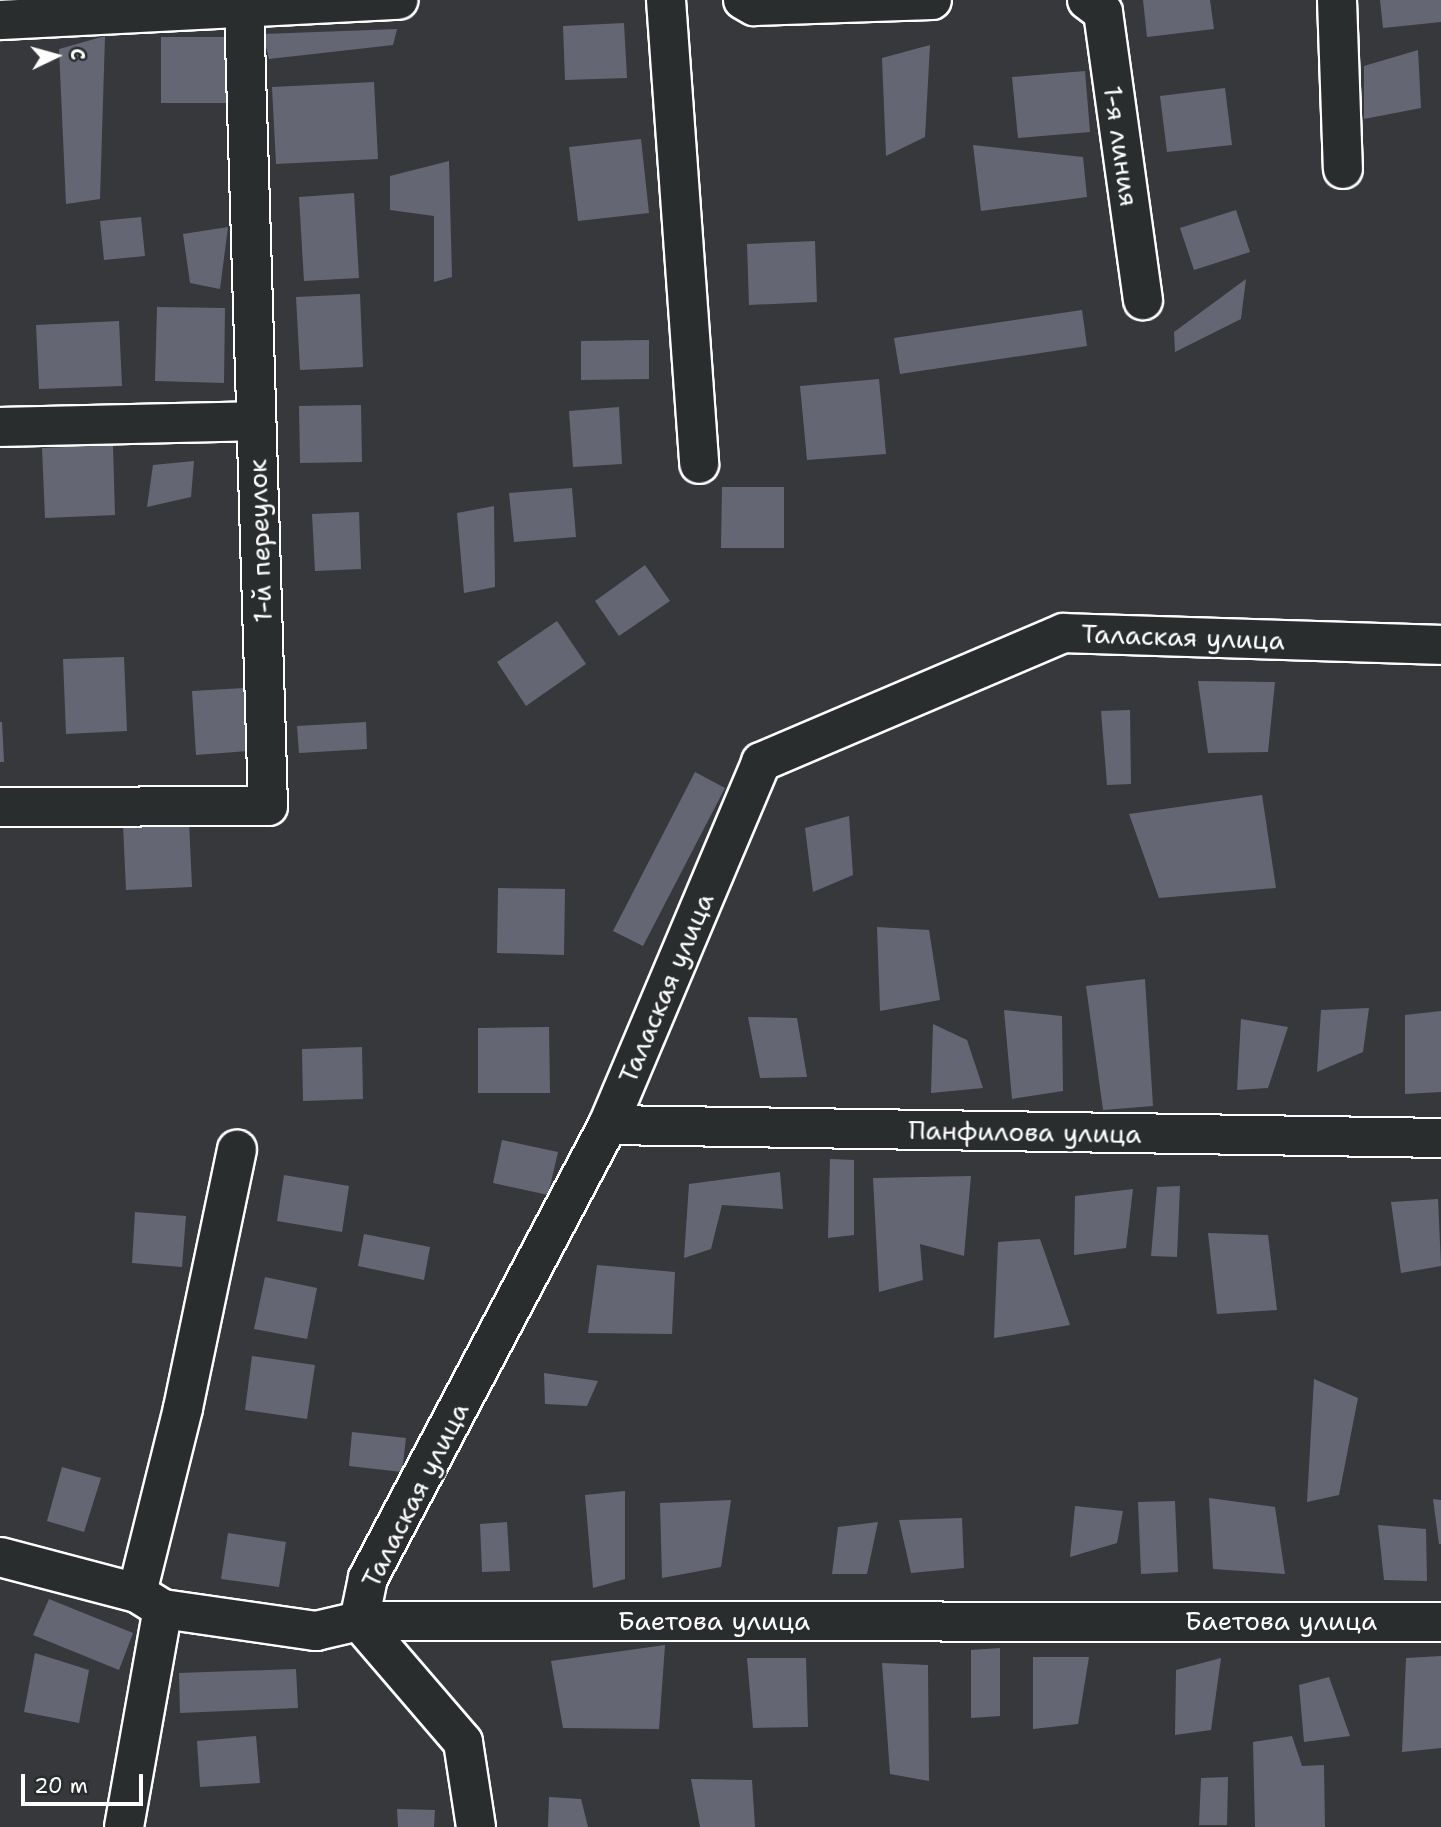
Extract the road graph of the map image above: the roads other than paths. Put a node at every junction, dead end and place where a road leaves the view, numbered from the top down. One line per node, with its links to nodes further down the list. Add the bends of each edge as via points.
1 (398, 0): 7 (street)
2 (666, 0): 13 (street)
3 (743, 0): 4 (street, via 754,6)
4 (932, 0)
5 (1087, 0): 10 (street, 1-я линия, via 1103,12)
6 (1337, 0): 9 (street)
7 (244, 8): 8 (street); 11 (street, 1-й переулок)
8 (0, 20)
9 (1343, 169)
10 (1143, 300)
11 (256, 421): 12 (street); 15 (street, 1-й переулок, via 268,806)
12 (0, 427)
13 (699, 464)
14 (1441, 645): 16 (street, Талаская улица, via 1064,634 761,762)
15 (0, 807)
16 (608, 1125): 17 (street, Панфилова улица); 21 (street, Талаская улица, via 368,1578)
17 (1441, 1138)
18 (237, 1150): 20 (street, via 183,1408)
19 (0, 1558): 20 (street, Баетова улица)
20 (150, 1601): 21 (street, Баетова улица, via 316,1631); 23 (street)
21 (359, 1620): 22 (street, Баетова улица); 24 (street, Талаская улица, via 463,1742)
22 (1441, 1622)
23 (124, 1827)
24 (476, 1827)

